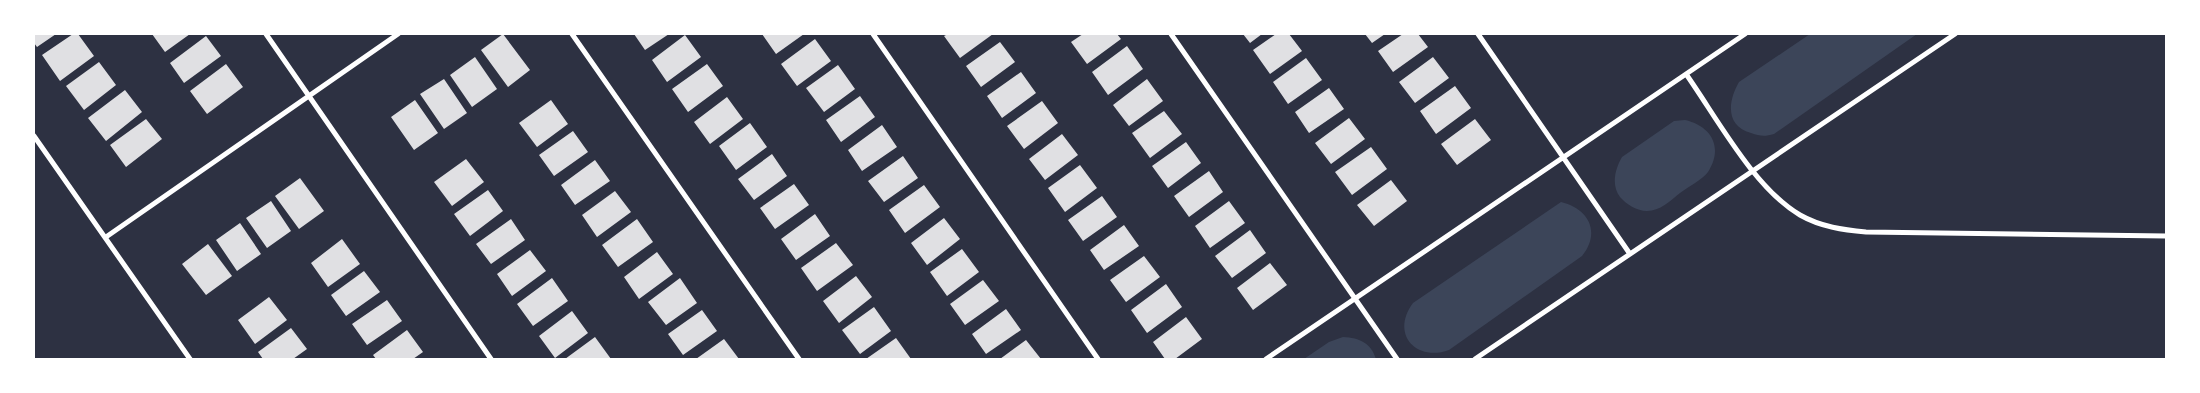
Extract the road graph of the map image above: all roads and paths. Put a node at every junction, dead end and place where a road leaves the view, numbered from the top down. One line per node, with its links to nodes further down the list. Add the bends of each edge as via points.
1 (266, 34): 10 (street)
2 (398, 34): 10 (street)
3 (572, 34): 20 (street)
4 (873, 34): 21 (street)
5 (1171, 34): 17 (street)
6 (1478, 34): 12 (street)
7 (1745, 34): 9 (street)
8 (1955, 34): 13 (street)
9 (1686, 74): 12 (street); 13 (street)
10 (309, 96): 15 (street); 19 (street)
11 (34, 136): 15 (street)
12 (1564, 157): 16 (street); 17 (street)
13 (1753, 171): 14 (street, via 1767,188 1796,212 1822,225 1844,230); 16 (street)
14 (2166, 236)
15 (106, 237): 18 (street)
16 (1630, 254): 24 (street)
17 (1354, 299): 22 (street); 23 (street)
18 (190, 359)
19 (491, 359)
20 (799, 359)
21 (1098, 359)
22 (1266, 359)
23 (1397, 359)
24 (1475, 359)

